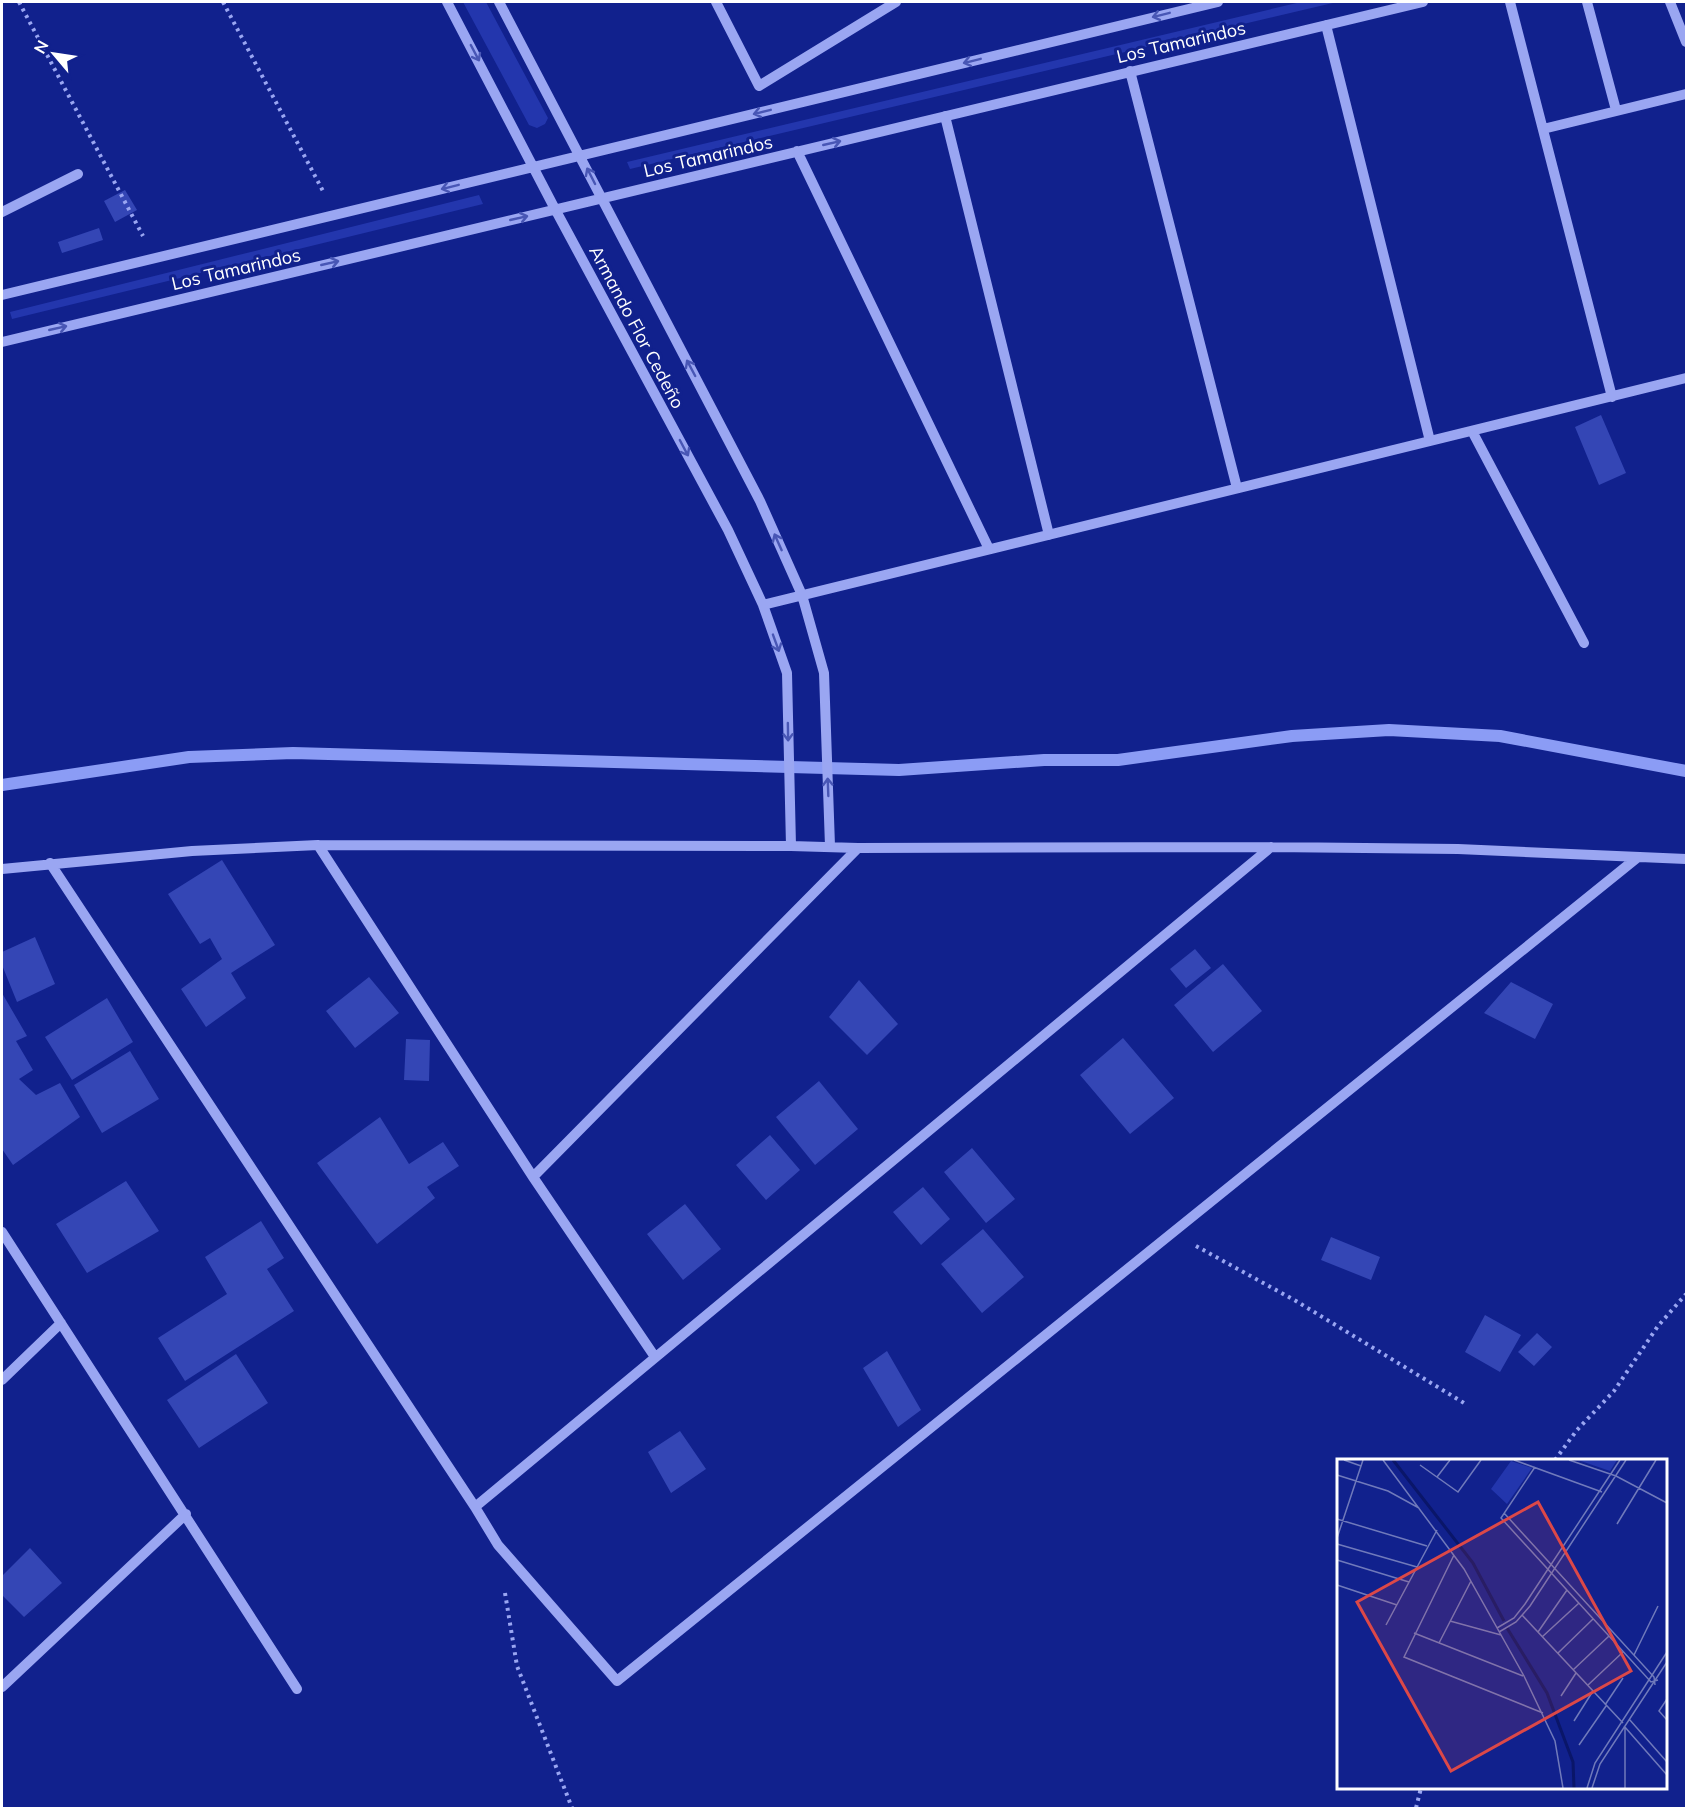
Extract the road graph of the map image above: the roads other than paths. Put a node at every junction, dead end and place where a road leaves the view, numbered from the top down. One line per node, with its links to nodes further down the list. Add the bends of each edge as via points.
1 (447, 2): 19 (street, Armando Flor Cedeño, one-way to 19)
2 (499, 2): 18 (street, Armando Flor Cedeño)
3 (716, 2): 4 (street, via 759,86)
4 (896, 2)
5 (1218, 2): 18 (street, Los Tamarindos, one-way to 18)
6 (1423, 2): 10 (street, Los Tamarindos)
7 (1510, 2): 16 (street)
8 (1587, 2): 14 (street)
9 (1670, 2): 11 (street)
10 (1326, 25): 12 (street, Los Tamarindos); 29 (street)
11 (1686, 42)
12 (1130, 71): 15 (street, Los Tamarindos); 30 (street)
13 (1686, 94): 14 (street)
14 (1616, 110): 16 (street)
15 (945, 116): 17 (street, Los Tamarindos, one-way to 15); 31 (street)
16 (1543, 129): 27 (street)
17 (797, 152): 21 (street, Los Tamarindos); 32 (street)
18 (580, 156): 19 (street, Los Tamarindos); 21 (street, Armando Flor Cedeño, one-way to 18)
19 (534, 167): 22 (street, Armando Flor Cedeño); 24 (street, Los Tamarindos, one-way to 24)
20 (78, 174): 23 (street)
21 (602, 198): 22 (street, Los Tamarindos); 33 (street, Armando Flor Cedeño, one-way to 21, via 760,501)
22 (555, 209): 25 (street, Los Tamarindos, one-way to 22); 34 (street, Armando Flor Cedeño, one-way to 34, via 728,530)
23 (2, 212)
24 (2, 295)
25 (2, 342)
26 (1685, 382): 27 (street)
27 (1612, 396): 28 (street)
28 (1472, 431): 29 (street); 35 (street)
29 (1430, 441): 30 (street)
30 (1238, 488): 31 (street)
31 (1048, 535): 32 (street)
32 (989, 549): 33 (street)
33 (802, 596): 34 (street); 38 (street, Armando Flor Cedeño, one-way to 33, via 824,673)
34 (763, 605): 37 (street, Armando Flor Cedeño, one-way to 37, via 787,673)
35 (1584, 643)
36 (318, 845): 37 (street); 43 (street); 45 (street)
37 (791, 846): 38 (street)
38 (830, 846): 40 (street)
39 (1271, 847): 40 (street); 41 (street, via 1458,849); 48 (street)
40 (858, 848): 45 (street)
41 (1638, 857): 42 (street); 50 (street, via 617,1681 498,1545)
42 (1686, 859)
43 (50, 863): 44 (street); 50 (street)
44 (2, 868)
45 (533, 1177): 48 (street)
46 (2, 1232): 47 (street)
47 (61, 1323): 49 (street); 51 (street)
48 (655, 1357): 50 (street)
49 (2, 1380)
50 (475, 1507)
51 (186, 1514): 52 (street); 53 (street)
52 (2, 1687)
53 (297, 1689)

